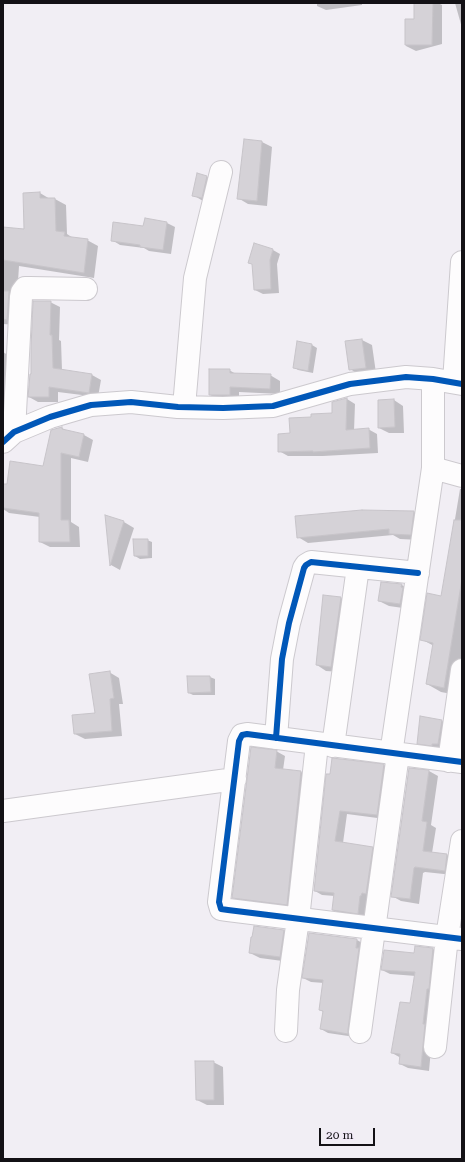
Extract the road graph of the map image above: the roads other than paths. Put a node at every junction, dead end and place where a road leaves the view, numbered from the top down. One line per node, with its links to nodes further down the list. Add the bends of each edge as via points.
1 (221, 172): 6 (street, via 195,278)
2 (462, 262): 5 (street)
3 (86, 289): 7 (street, via 25,288 22,292)
4 (433, 379): 5 (street); 6 (street, via 406,377 350,384 273,406); 8 (street)
5 (458, 383)
6 (184, 407): 7 (street, via 131,402 91,406 50,417)
7 (9, 437)
8 (433, 468): 9 (street); 11 (street)
9 (462, 476)
10 (358, 567): 11 (street); 13 (street, via 311,562 304,568 282,659); 14 (street)
11 (418, 573): 15 (street)
12 (462, 670): 16 (street)
13 (276, 738): 14 (street); 17 (street, via 242,735 239,741)
14 (325, 745): 15 (street); 20 (street)
15 (394, 754): 16 (street); 21 (street)
16 (455, 762)
17 (235, 779): 18 (street); 20 (street, via 219,902 221,909)
18 (3, 811)
19 (462, 842): 22 (street)
20 (298, 919): 21 (street); 23 (street, via 288,990)
21 (373, 928): 22 (street); 24 (street)
22 (455, 938): 25 (street)
23 (286, 1031)
24 (360, 1032)
25 (435, 1047)

